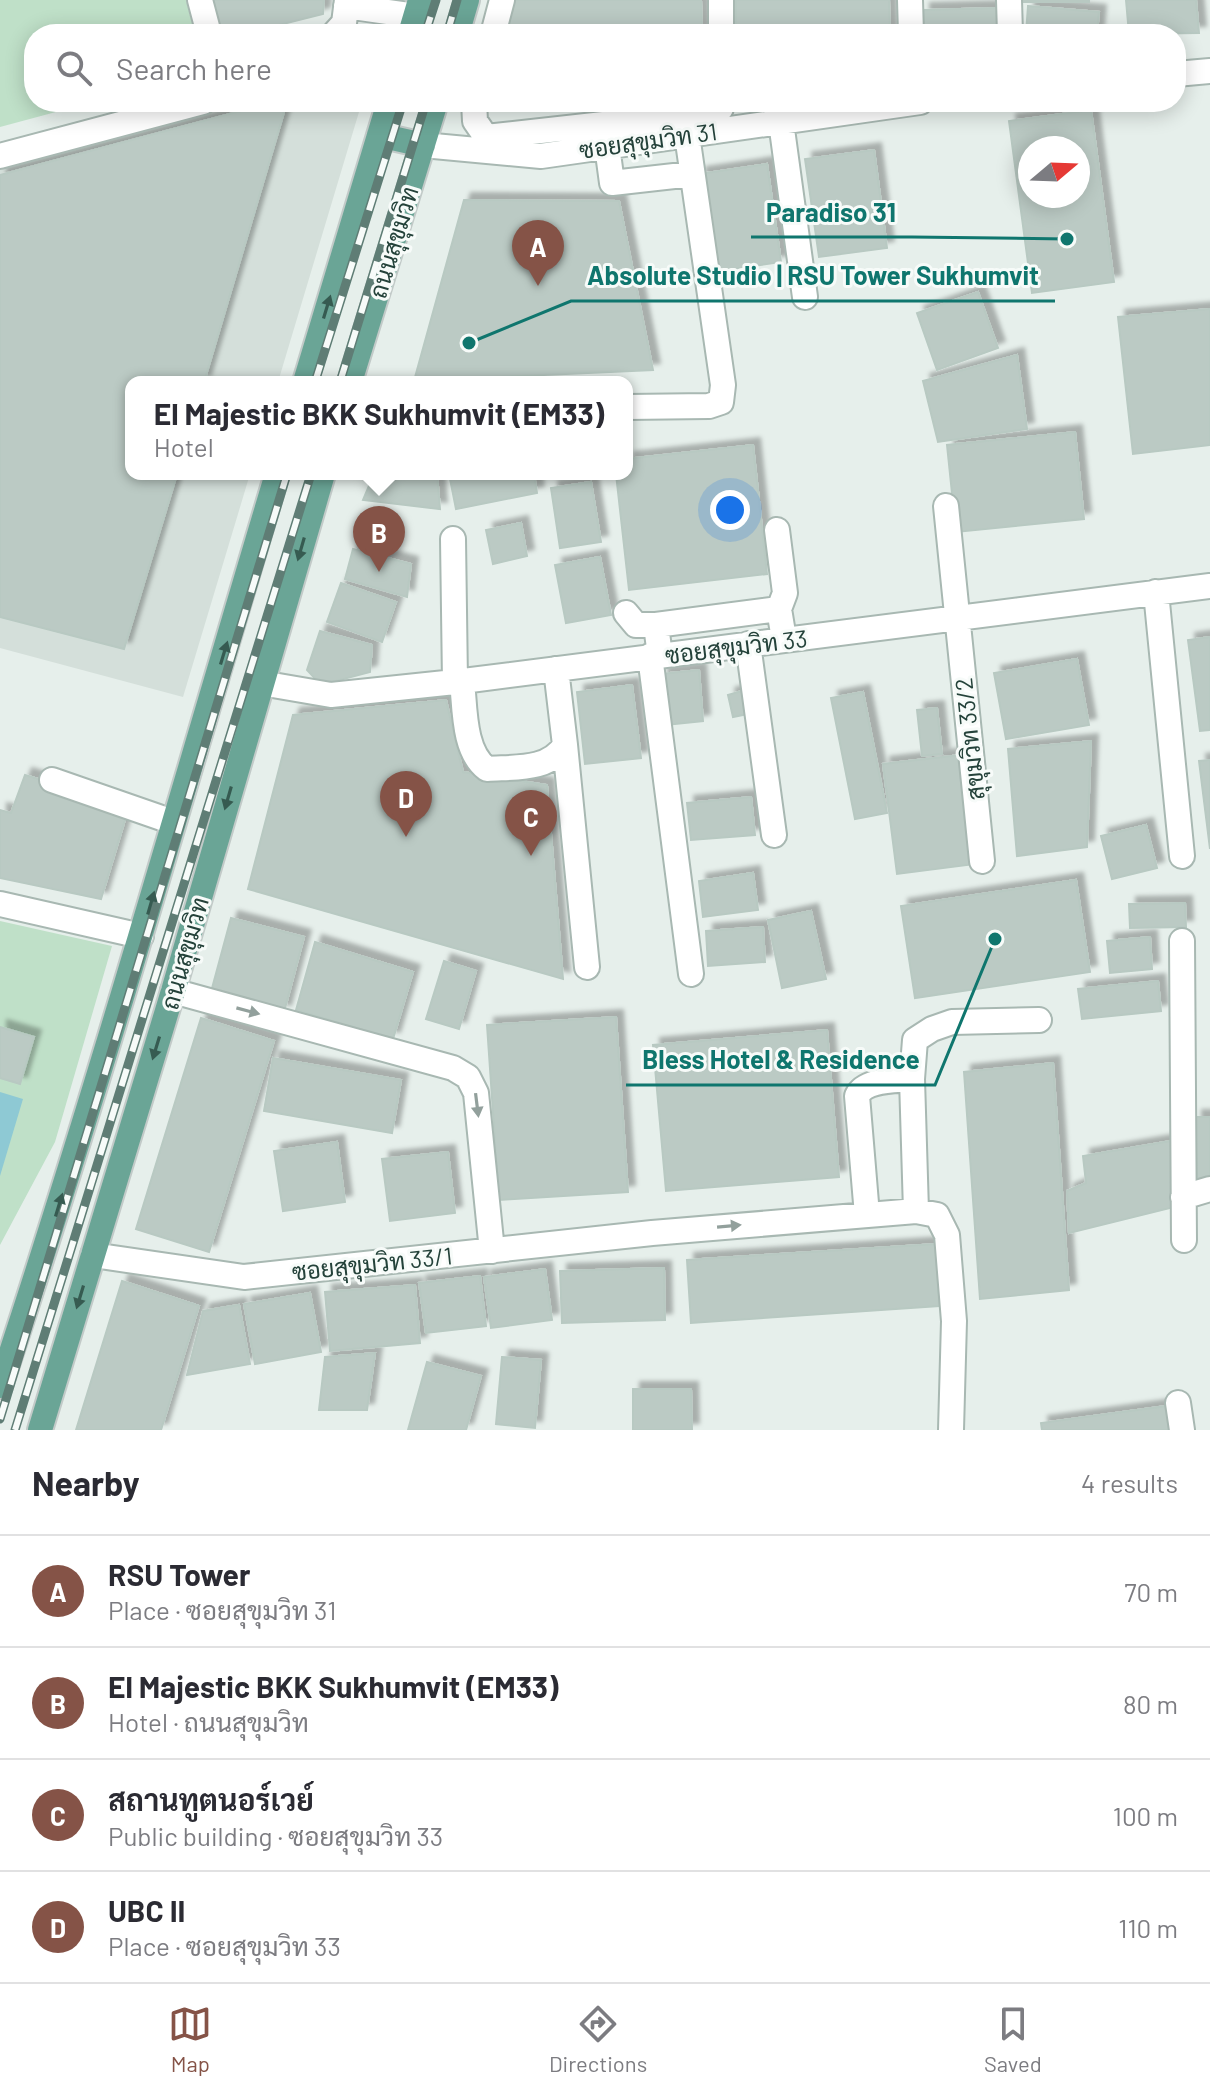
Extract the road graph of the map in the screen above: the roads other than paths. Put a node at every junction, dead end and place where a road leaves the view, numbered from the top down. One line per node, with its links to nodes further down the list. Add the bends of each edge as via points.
1 (200, 0): 9 (street)
2 (467, 0): 11 (main road)
3 (502, 0): 12 (street)
4 (721, 0): 13 (street)
5 (910, 0): 14 (street)
6 (1009, 0): 15 (street)
7 (347, 3): 8 (street); 10 (street)
8 (415, 17)
9 (206, 24)
10 (343, 24)
11 (460, 24)
12 (496, 24)
13 (721, 24)
14 (911, 24)
15 (1010, 24)
16 (1210, 71): 17 (street)
17 (1186, 73)
18 (165, 112): 29 (street)
19 (386, 112): 26 (main road, ถนนสุขุมวิท)
20 (433, 112): 27 (main road, ถนนสุขุมวิท)
21 (475, 112): 24 (street, via 486,137)
22 (711, 112): 24 (street)
23 (848, 112): 25 (street, ซอยสุขุมวิท 31)
24 (690, 117): 25 (street, ซอยสุขุมวิท 31); 28 (street, ซอยสุขุมวิท 31); 30 (street)
25 (781, 122): 31 (street)
26 (379, 135): 27 (main road); 32 (main road, ถนนสุขุมวิท, one-way to 26)
27 (423, 145): 28 (street, ซอยสุขุมวิท 31, via 541,156); 33 (main road, ถนนสุขุมวิท)
28 (607, 146): 30 (street, via 612,183)
29 (0, 156)
30 (692, 174): 34 (street, via 723,385 721,402)
31 (805, 297)
32 (307, 376)
33 (352, 376)
34 (633, 407)
35 (275, 480): 54 (main road, ถนนสุขุมวิท, one-way to 35)
36 (321, 480): 50 (main road, ถนนสุขุมวิท, one-way to 50)
37 (946, 506): 44 (street, สุขุมวิท 33/2)
38 (777, 530): 42 (street, via 785,593)
39 (453, 539): 51 (street)
40 (1210, 586): 41 (street, ซอยสุขุมวิท 33)
41 (1156, 592): 44 (street, ซอยสุขุมวิท 33); 56 (street)
42 (779, 609): 45 (street); 46 (street)
43 (626, 613): 45 (street, via 636,625)
44 (956, 617): 46 (street, ซอยสุขุมวิท 33); 57 (street, สุขุมวิท 33/2)
45 (656, 625): 48 (street)
46 (784, 639): 47 (street, ซอยสุขุมวิท 33)
47 (748, 644): 48 (street, ซอยสุขุมวิท 33); 55 (street)
48 (655, 656): 49 (street, ซอยสุขุมวิท 33); 62 (street)
49 (557, 676): 51 (street, ซอยสุขุมวิท 33); 52 (street)
50 (261, 683): 51 (street, ซอยสุขุมวิท 33, via 331,695); 63 (main road, ถนนสุขุมวิท, one-way to 63)
51 (460, 686): 52 (street, via 471,745 487,769 544,764)
52 (565, 745): 61 (street)
53 (52, 780): 54 (street)
54 (173, 822): 59 (main road, ถนนสุขุมวิท, one-way to 54)
55 (774, 835)
56 (1182, 856)
57 (982, 861)
58 (0, 904): 59 (street)
59 (141, 936): 73 (main road, ถนนสุขุมวิท, one-way to 59)
60 (1182, 941): 67 (street)
61 (587, 967)
62 (691, 974)
63 (173, 991): 71 (street, one-way to 71, via 453,1068 468,1077 476,1093); 72 (main road, ถนนสุขุมวิท, one-way to 72)
64 (1039, 1020): 65 (street, via 952,1022 932,1029 915,1040)
65 (912, 1079): 68 (street); 69 (street, via 867,1085 857,1096)
66 (1210, 1189): 67 (street)
67 (1183, 1197): 70 (street)
68 (916, 1211): 69 (street, ซอยสุขุมวิท 33/1); 76 (street, via 937,1215 947,1235 954,1321)
69 (867, 1215): 71 (street, ซอยสุขุมวิท 33/1, one-way to 69)
70 (1184, 1240)
71 (492, 1251): 72 (street, ซอยสุขุมวิท 33/1, via 244,1277)
72 (93, 1255): 75 (main road, ถนนสุขุมวิท, one-way to 75)
73 (0, 1386)
74 (1178, 1403): 77 (street)
75 (40, 1430)
76 (951, 1430)
77 (1182, 1430)

